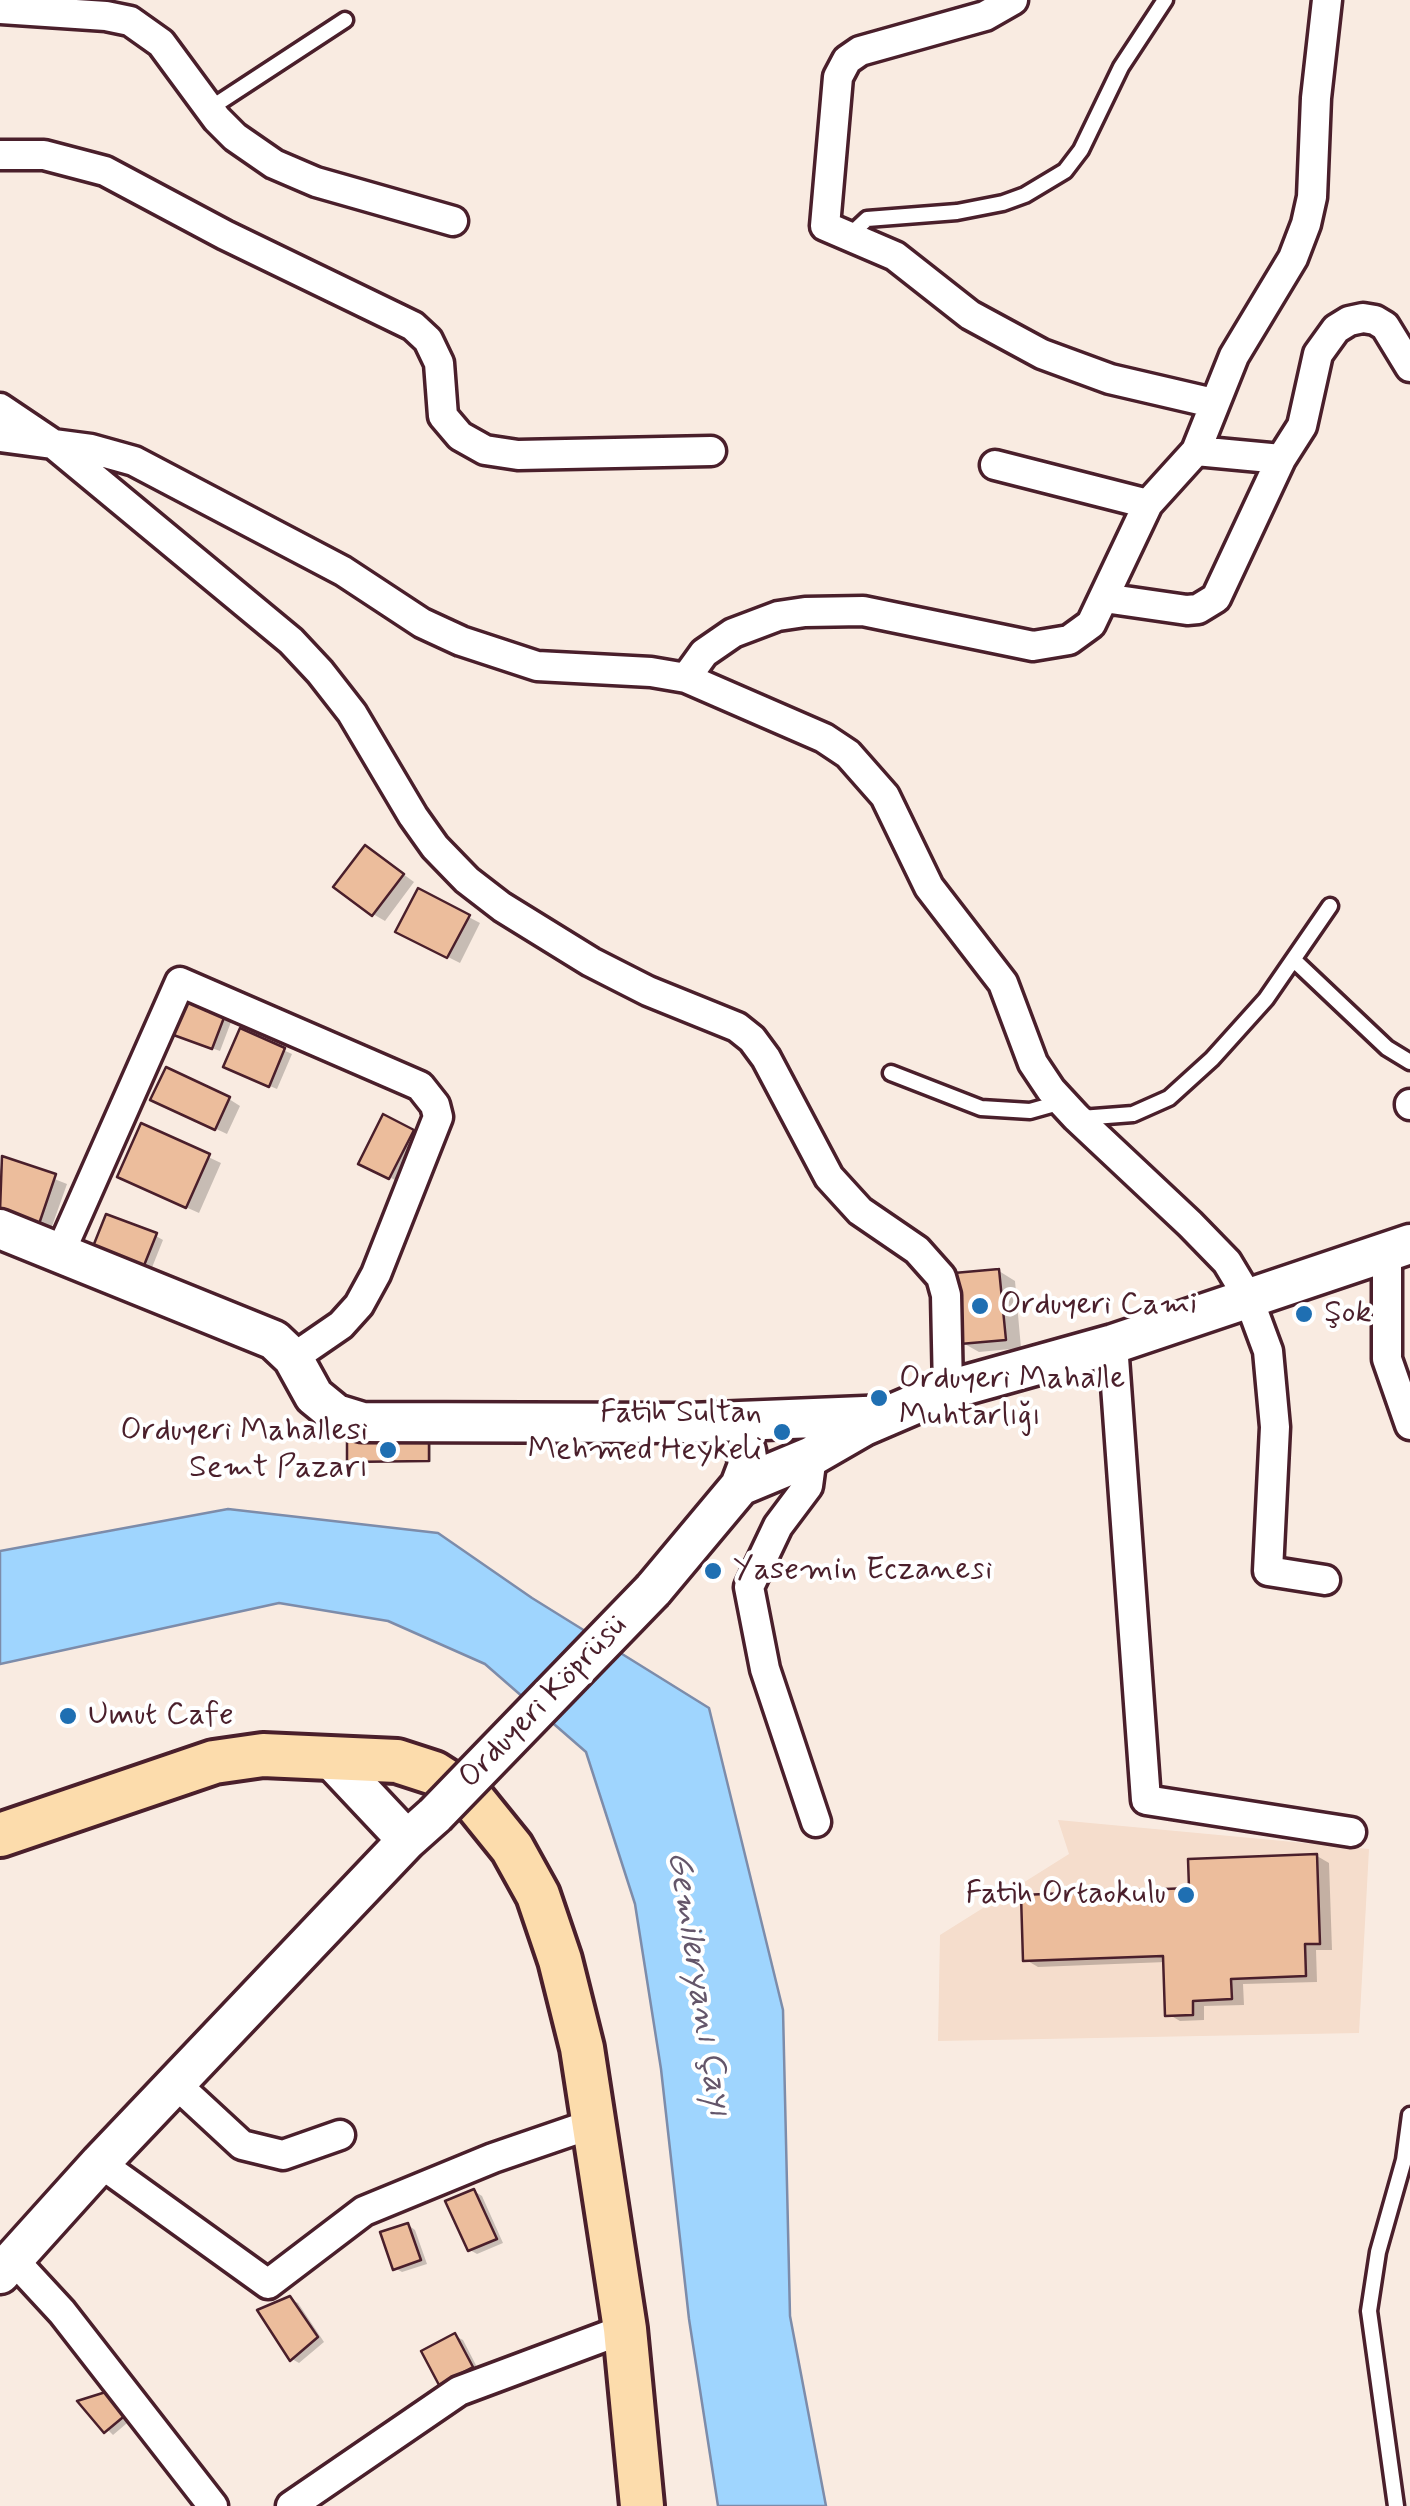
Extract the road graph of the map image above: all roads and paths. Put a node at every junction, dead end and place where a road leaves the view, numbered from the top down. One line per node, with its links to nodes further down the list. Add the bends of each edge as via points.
1 (1013, 0): 10 (street, via 970,21 860,51 841,68 825,226)
2 (1165, 0): 10 (lane, via 1066,170 1003,204 866,219)
3 (1328, 0): 12 (street, via 1306,224)
4 (32, 5): 5 (street); 7 (street, via 141,27 161,42)
5 (0, 9)
6 (345, 20): 7 (lane)
7 (209, 109): 9 (street, via 254,152 295,174)
8 (0, 155): 16 (street, via 44,155 105,171 412,326 439,362 444,416 460,436 485,450)
9 (453, 221)
10 (850, 234): 12 (street, via 895,256 970,314 1042,354 1110,379)
11 (1410, 367): 18 (street, via 1386,326 1375,320 1349,320 1336,329 1318,354 1302,426)
12 (1212, 403): 17 (street)
13 (0, 408): 15 (street)
14 (0, 436): 15 (street)
15 (52, 444): 22 (street, via 134,461 461,641 537,666); 34 (street, via 320,672 413,816 467,880 591,962 752,1039 829,1177 941,1277)
16 (711, 451)
17 (1196, 451): 18 (street); 20 (street)
18 (1281, 459): 21 (street, via 1216,598 1187,610)
19 (995, 466): 20 (street)
20 (1148, 504): 21 (street)
21 (1104, 598): 22 (street, via 1082,632 1033,646 863,611 778,616 717,642)
22 (686, 678): 27 (street, via 824,738 868,773 929,886 1003,983 1033,1063)
23 (1330, 906): 24 (lane)
24 (1295, 961): 25 (lane); 27 (lane, via 1240,1030 1169,1098 1132,1114)
25 (1410, 1062)
26 (890, 1074): 27 (lane, via 980,1108)
27 (1069, 1110): 31 (street, via 1227,1262)
28 (0, 1229): 30 (street)
29 (1399, 1247): 31 (street); 37 (street, via 1388,1360)
30 (60, 1253): 33 (street, via 244,1326); 33 (street, via 180,982 420,1086 438,1117 376,1274 341,1325)
31 (1248, 1297): 32 (street); 40 (street, via 1268,1351 1275,1427 1268,1571)
32 (1113, 1344): 34 (street); 44 (street, via 1146,1800)
33 (293, 1358): 36 (street, via 314,1396 336,1414 362,1422)
34 (948, 1390): 35 (street)
35 (890, 1415): 36 (street); 38 (street)
36 (690, 1423): 39 (street, via 736,1438)
37 (1410, 1425)
38 (799, 1461): 39 (street); 42 (street, via 808,1486 778,1526 749,1587 765,1669)
39 (742, 1469): 43 (street, Orduyeri Köprüsü, bridge, via 652,1590)
40 (1326, 1580)
41 (329, 1757): 43 (street); 45 (main road, via 214,1762); 48 (main road, via 397,1761 434,1773 470,1796 512,1848 538,1895 560,1960)
42 (816, 1822)
43 (421, 1828): 46 (street, Orduyeri Köprüsü)
44 (1351, 1832)
45 (0, 1835)
46 (176, 2084): 49 (street, via 242,2146 284,2155); 50 (street, Orduyeri Köprüsü)
47 (1410, 2115): 56 (lane, via 1370,2310)
48 (595, 2123): 50 (street, via 364,2211 268,2284); 52 (main road)
49 (340, 2135)
50 (100, 2163): 51 (street, Orduyeri Köprüsü)
51 (6, 2266): 53 (street, via 62,2312)
52 (625, 2329): 54 (street, via 459,2390); 55 (main road)
53 (213, 2506)
54 (291, 2506)
55 (642, 2506)
56 (1396, 2506)

